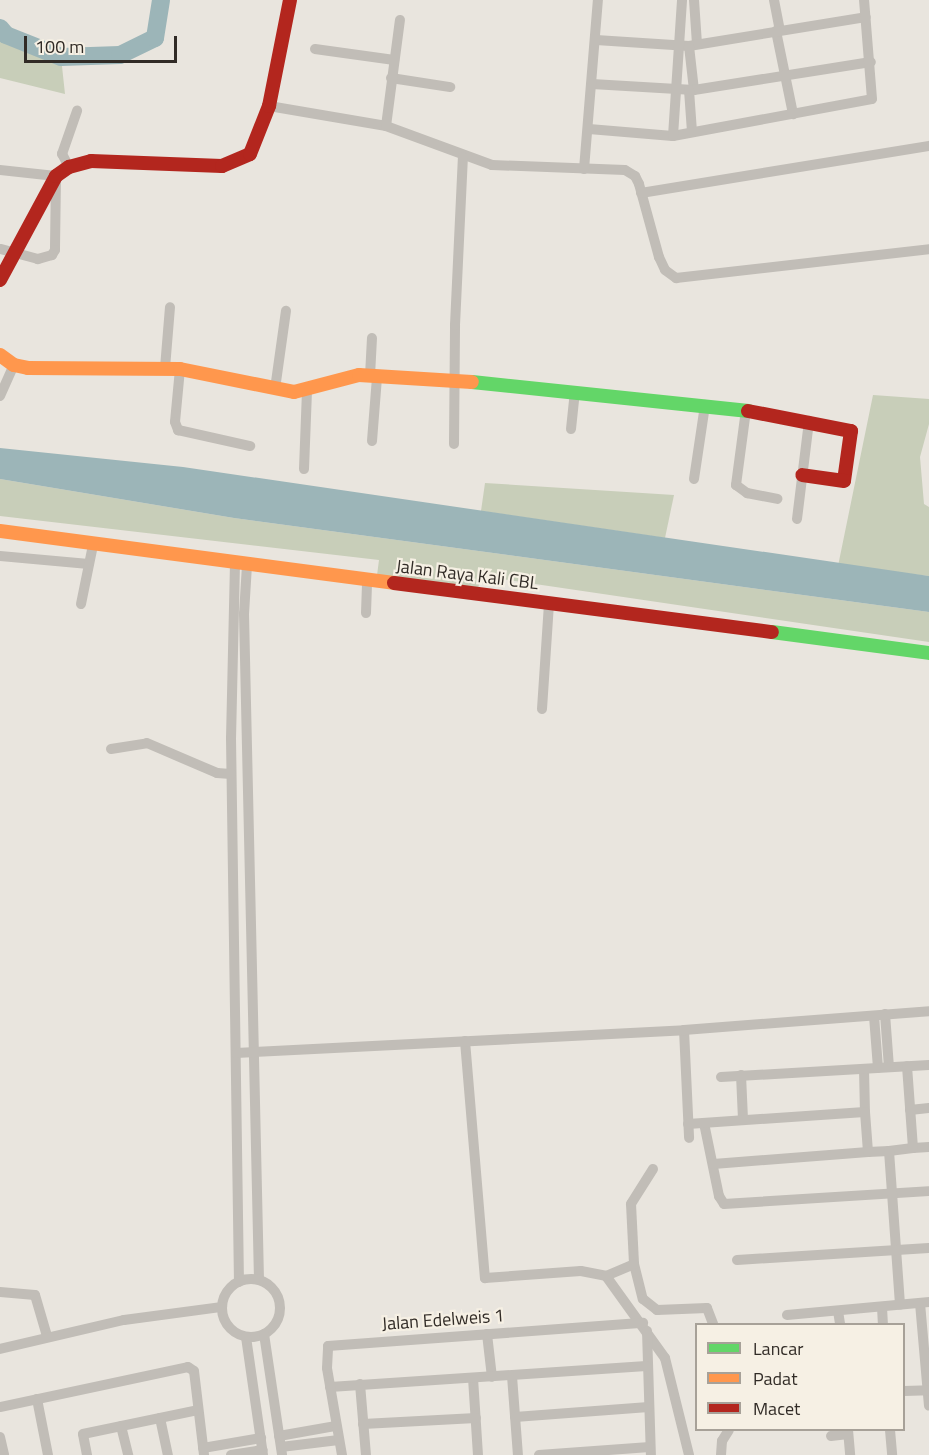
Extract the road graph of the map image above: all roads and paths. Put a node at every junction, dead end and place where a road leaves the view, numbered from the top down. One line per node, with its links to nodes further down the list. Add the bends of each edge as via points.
1 (290, 0): 21 (street)
2 (598, 0): 10 (street)
3 (682, 0): 11 (street)
4 (694, 0): 11 (street)
5 (774, 0): 9 (street)
6 (864, 0): 7 (street)
7 (866, 17): 9 (street); 14 (street)
8 (399, 20): 13 (street)
9 (778, 30): 11 (street); 15 (street)
10 (596, 40): 11 (street); 17 (street)
11 (688, 45): 19 (street); 20 (street)
12 (315, 49): 13 (street)
13 (394, 60): 16 (street)
14 (871, 62): 15 (street); 23 (street, via 872,99)
15 (785, 75): 19 (street); 23 (street)
16 (391, 78): 18 (street); 24 (street)
17 (592, 84): 20 (street); 25 (street)
18 (450, 87)
19 (692, 90): 20 (street); 26 (street)
20 (675, 91): 27 (street)
21 (269, 106): 24 (street); 30 (street, via 255,147 233,164 91,161)
22 (77, 111): 30 (street, via 62,154)
23 (793, 114): 26 (street)
24 (386, 126): 29 (street, via 442,144)
25 (589, 129): 27 (street); 31 (street)
26 (692, 132): 27 (street)
27 (674, 136)
28 (929, 146): 34 (street)
29 (463, 157): 31 (street, via 507,167); 47 (street)
30 (69, 167): 33 (street)
31 (584, 169): 34 (street, via 625,170 635,176)
32 (0, 170): 33 (street)
33 (56, 176): 37 (street); 37 (street, via 55,250 38,259)
34 (641, 193): 36 (street, via 665,270 676,278)
35 (0, 249): 37 (street)
36 (929, 249)
37 (17, 253): 38 (street)
38 (0, 280)
39 (170, 307): 44 (street)
40 (286, 311): 48 (street)
41 (372, 338): 46 (street)
42 (0, 355): 43 (street)
43 (14, 365): 44 (street, via 87,371); 51 (street)
44 (165, 368): 45 (street)
45 (180, 369): 48 (street); 58 (street, via 175,422 178,430)
46 (373, 376): 47 (street); 49 (street, via 345,376); 56 (street)
47 (456, 381): 50 (street); 57 (street)
48 (275, 389): 49 (street)
49 (307, 391): 59 (street)
50 (575, 391): 52 (street); 55 (street)
51 (0, 396)
52 (705, 405): 53 (street); 61 (street)
53 (746, 410): 54 (street); 62 (street, via 736,485 747,493)
54 (809, 421): 60 (street); 60 (street, via 848,428 852,434 844,481)
55 (572, 429)
56 (372, 441)
57 (454, 444)
58 (250, 446)
59 (304, 469)
60 (802, 475): 63 (street)
61 (694, 479)
62 (777, 499)
63 (798, 519)
64 (0, 531): 65 (street, Jalan Raya Kali CBL)
65 (93, 545): 67 (street, Jalan Raya Kali CBL); 68 (street)
66 (0, 556): 68 (street)
67 (241, 564): 69 (street, Jalan Raya Kali CBL); 70 (street)
68 (88, 565): 71 (street)
69 (367, 580): 72 (street, Jalan Raya Kali CBL); 73 (street)
70 (239, 588): 74 (street); 75 (street)
71 (81, 603)
72 (549, 604): 76 (street, Jalan Raya Kali CBL); 77 (street)
73 (366, 613)
74 (232, 627): 75 (street); 79 (street)
75 (246, 629): 84 (street)
76 (929, 653)
77 (542, 709)
78 (111, 749): 79 (street, via 147,743 217,773)
79 (231, 774): 85 (street)
80 (929, 1011): 81 (street)
81 (880, 1015): 82 (street); 88 (street)
82 (684, 1030): 83 (street); 97 (street)
83 (465, 1041): 84 (street); 111 (street, via 485,1278 581,1272)
84 (255, 1052): 85 (street); 112 (street)
85 (236, 1053): 113 (street)
86 (929, 1065): 87 (street)
87 (907, 1066): 88 (street); 93 (street)
88 (884, 1067): 89 (street)
89 (864, 1068): 90 (street); 94 (street)
90 (741, 1076): 91 (street); 95 (street)
91 (722, 1077)
92 (929, 1108): 93 (street)
93 (909, 1110): 100 (street)
94 (865, 1112): 95 (street); 102 (street)
95 (743, 1119): 96 (street)
96 (704, 1123): 97 (street); 103 (street)
97 (688, 1124): 98 (street)
98 (688, 1138)
99 (929, 1147): 100 (street)
100 (913, 1148): 101 (street)
101 (889, 1151): 102 (street); 106 (street)
102 (868, 1152): 103 (street)
103 (713, 1164): 106 (street, via 721,1202 729,1206)
104 (653, 1169): 110 (street, via 632,1204)
105 (929, 1191): 106 (street)
106 (892, 1194): 108 (street)
107 (929, 1248): 108 (street)
108 (896, 1251): 109 (street); 117 (street)
109 (737, 1260)
110 (634, 1264): 111 (street); 116 (street)
111 (606, 1276): 121 (street)
112 (259, 1280): 113 (street); 127 (street, via 275,1292 280,1308 276,1323)
113 (239, 1282): 119 (street, via 227,1292)
114 (0, 1292): 129 (street, via 35,1295)
115 (925, 1303): 117 (street); 138 (street)
116 (646, 1304): 121 (street); 123 (street, via 657,1310 707,1308)
117 (900, 1305): 118 (street)
118 (882, 1306): 120 (street); 125 (street)
119 (222, 1307): 129 (street, via 124,1320); 130 (street, via 228,1326)
120 (838, 1311): 122 (street); 124 (street)
121 (635, 1313): 126 (street)
122 (787, 1315)
123 (713, 1323)
124 (840, 1323)
125 (883, 1323)
126 (645, 1327): 128 (street, Jalan Edelweis 1); 132 (street); 173 (street, via 670,1371)
127 (264, 1334): 130 (street); 158 (street)
128 (487, 1334): 134 (street); 137 (street, Jalan Edelweis 1, via 334,1343 325,1354)
129 (47, 1336): 131 (street)
130 (246, 1337): 156 (street)
131 (0, 1349)
132 (646, 1366): 133 (street); 143 (street)
133 (512, 1376): 134 (street); 145 (street)
134 (492, 1377): 135 (street)
135 (473, 1378): 136 (street); 147 (street)
136 (360, 1384): 137 (street); 148 (street)
137 (330, 1387): 150 (street, Jalan Edelweis 1)
138 (928, 1390): 139 (street); 141 (street)
139 (905, 1391)
140 (37, 1398): 142 (street); 144 (street, via 188,1368 194,1371); 163 (street)
141 (929, 1406)
142 (0, 1407)
143 (649, 1407): 145 (street); 160 (street)
144 (198, 1410): 146 (street); 159 (street)
145 (515, 1417): 171 (street)
146 (160, 1418): 149 (street); 166 (street)
147 (476, 1418): 148 (street); 170 (street)
148 (363, 1424): 169 (street)
149 (121, 1426): 164 (street, via 83,1434); 165 (street)
150 (336, 1426): 157 (street, Jalan Edelweis 1); 158 (street)
151 (728, 1431): 174 (street, via 722,1441)
152 (890, 1431): 176 (street)
153 (848, 1432): 154 (street); 175 (street)
154 (831, 1436)
155 (0, 1437): 162 (street)
156 (261, 1438): 159 (street); 161 (street)
157 (339, 1440): 158 (street); 168 (street, Jalan Edelweis 1)
158 (281, 1446)
159 (203, 1451)
160 (651, 1451): 172 (street)
161 (263, 1453): 167 (street)
162 (4, 1455)
163 (48, 1455)
164 (87, 1455)
165 (128, 1455)
166 (168, 1455)
167 (231, 1455)
168 (342, 1455)
169 (366, 1455)
170 (478, 1455)
171 (518, 1455)
172 (539, 1455)
173 (689, 1455)
174 (721, 1455)
175 (850, 1455)
176 (892, 1455)

